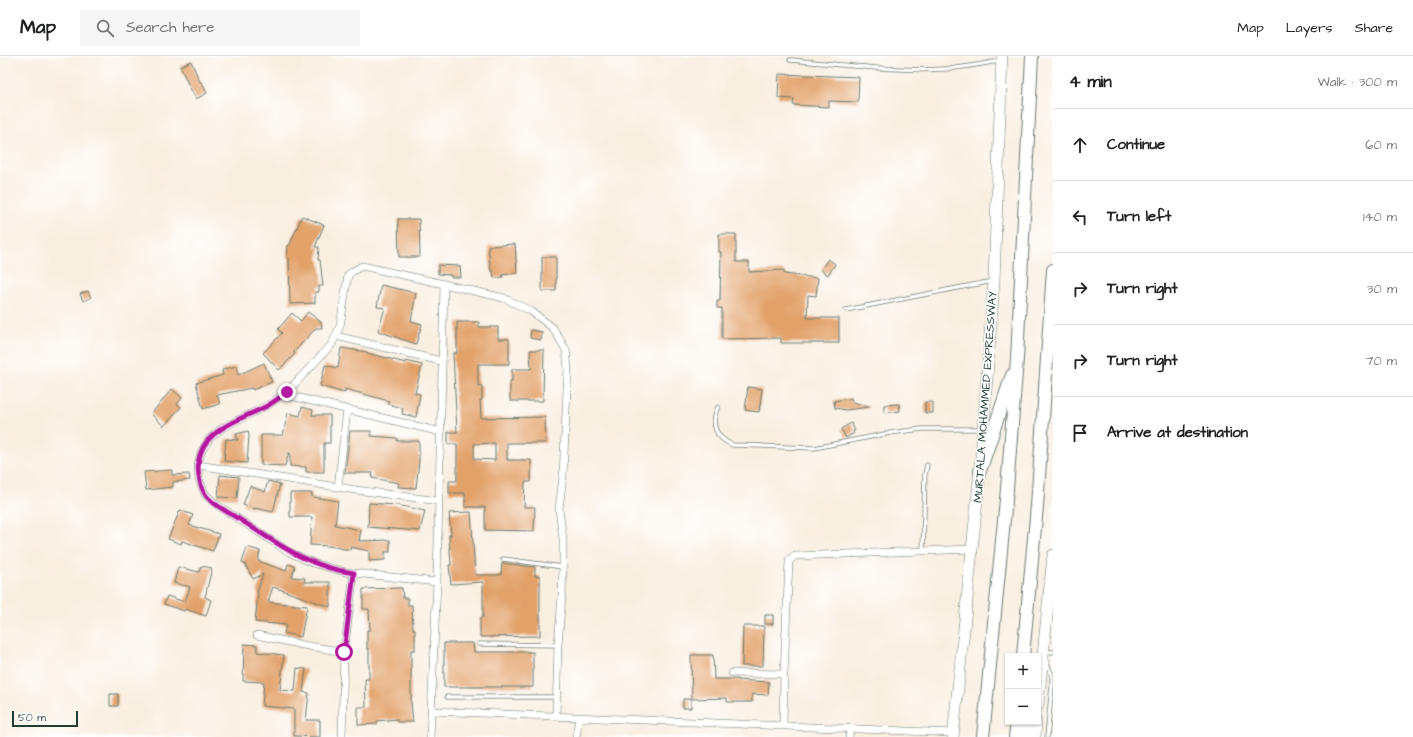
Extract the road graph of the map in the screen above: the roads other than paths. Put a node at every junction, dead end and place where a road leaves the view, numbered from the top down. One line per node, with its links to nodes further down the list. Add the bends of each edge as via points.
1 (1032, 56): 9 (highway)
2 (1002, 58): 3 (lane, via 945,69 883,68); 5 (highway, MURTALA MOHAMMED EXPRESSWAY)
3 (790, 60)
4 (1053, 270): 32 (highway)
5 (994, 280): 7 (lane); 14 (highway, MURTALA MOHAMMED EXPRESSWAY)
6 (444, 284): 8 (street, via 362,266 348,275); 10 (street); 25 (street, via 504,298 531,311 553,328 566,350 568,368 559,509)
7 (846, 310)
8 (336, 336): 10 (street); 11 (street, via 305,374)
9 (1018, 359): 18 (highway); 52 (highway)
10 (442, 361): 15 (street)
11 (283, 394): 13 (street); 16 (street, via 268,405 222,428 209,439 201,452)
12 (718, 407): 14 (lane, via 715,413 715,428 719,436 733,445 814,448 922,429)
13 (348, 410): 15 (street); 19 (street)
14 (983, 429): 18 (highway, MURTALA MOHAMMED EXPRESSWAY)
15 (441, 432): 20 (street)
16 (198, 465): 19 (street); 26 (street, via 205,494 217,505 289,552 313,563)
17 (927, 465): 22 (lane)
18 (980, 471): 21 (highway, MURTALA MOHAMMED EXPRESSWAY)
19 (338, 487): 20 (street)
20 (439, 501): 27 (street)
21 (972, 549): 22 (street); 47 (highway, MURTALA MOHAMMED EXPRESSWAY)
22 (923, 551): 35 (street, via 794,556 789,561)
23 (1053, 555): 33 (highway)
24 (503, 560): 25 (lane)
25 (563, 567): 30 (street)
26 (354, 573): 27 (street); 31 (street)
27 (437, 582): 39 (street)
28 (257, 635): 31 (street)
29 (479, 644): 30 (lane)
30 (558, 645): 38 (street)
31 (344, 652): 48 (street)
32 (1023, 653)
33 (1046, 653): 36 (highway); 56 (lane, via 1052,675)
34 (732, 673): 35 (street)
35 (784, 674): 45 (street)
36 (1040, 689)
37 (447, 697): 38 (lane)
38 (556, 697): 40 (street)
39 (431, 711): 40 (street); 49 (street)
40 (556, 716): 41 (street)
41 (578, 717): 45 (street); 50 (street)
42 (1017, 725): 53 (highway)
43 (1025, 725): 54 (highway)
44 (1036, 725): 55 (highway)
45 (783, 726): 46 (street)
46 (850, 728): 47 (street); 51 (street)
47 (954, 735)
48 (342, 737)
49 (430, 737)
50 (576, 737)
51 (850, 737)
52 (983, 737)
53 (1015, 737)
54 (1026, 737)
55 (1035, 737)
56 (1047, 737)

